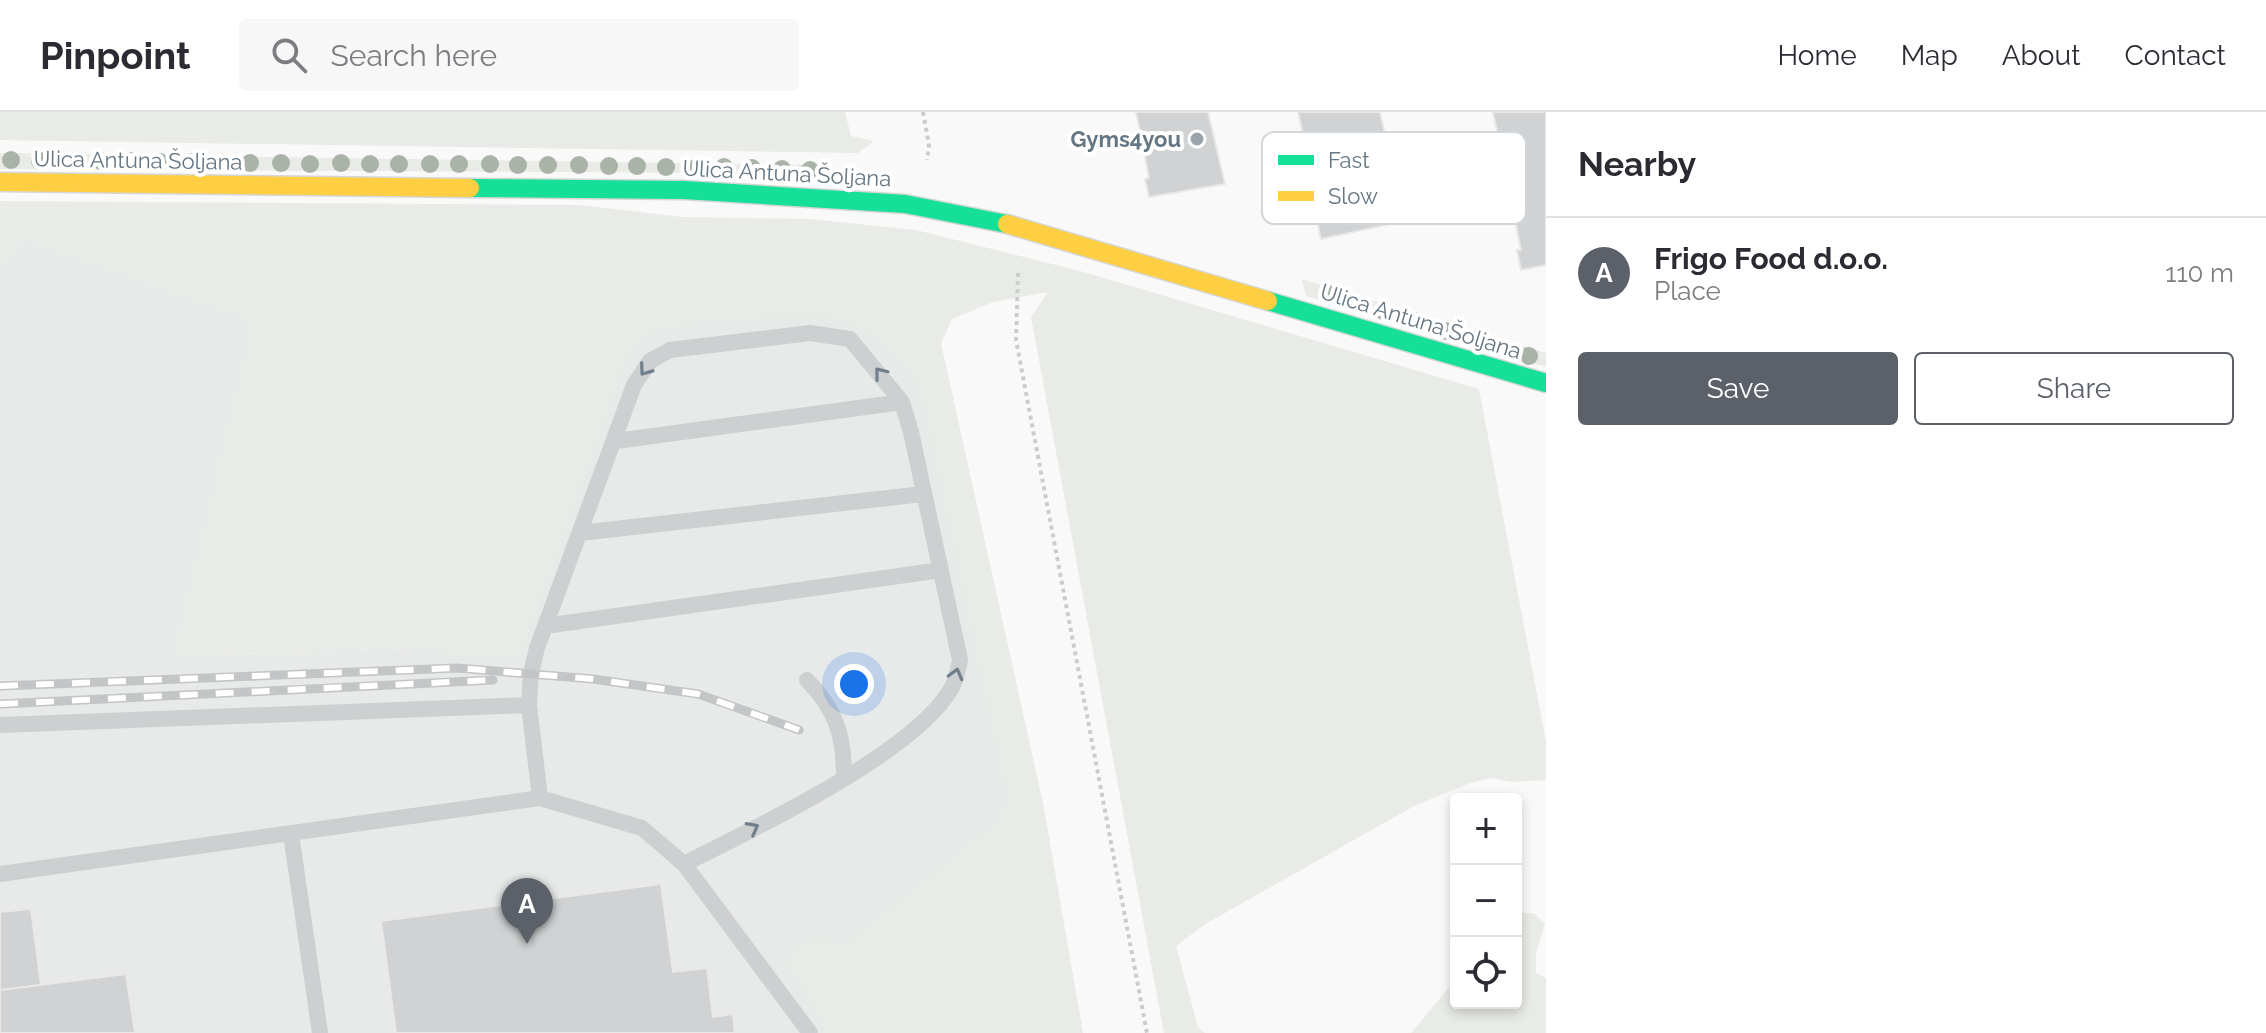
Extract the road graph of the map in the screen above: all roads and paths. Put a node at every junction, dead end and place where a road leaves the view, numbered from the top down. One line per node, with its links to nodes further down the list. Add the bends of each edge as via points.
1 (923, 112): 2 (path)
2 (927, 160)
3 (0, 182): 5 (street, Ulica Antuna Šoljana, via 653,189 905,204 1025,227)
4 (1018, 273): 22 (path, via 1016,340)
5 (1546, 383)
6 (902, 402): 7 (lane); 7 (lane, one-way to 7, via 850,339 810,333 670,350 650,361 634,385); 8 (lane)
7 (616, 441): 9 (lane)
8 (923, 494): 9 (lane); 10 (lane)
9 (580, 533): 11 (lane)
10 (941, 570): 11 (lane); 15 (lane, one-way to 10, via 924,723 953,688 960,660)
11 (545, 626): 13 (lane, via 531,673)
12 (807, 680): 15 (lane, via 838,719)
13 (529, 705): 14 (lane); 16 (lane)
14 (0, 725)
15 (844, 777): 18 (lane, one-way to 15)
16 (540, 798): 17 (lane); 18 (lane, via 642,828)
17 (291, 834): 19 (lane); 20 (lane)
18 (684, 864): 21 (lane)
19 (0, 874)
20 (320, 1033)
21 (810, 1033)
22 (1147, 1033)

